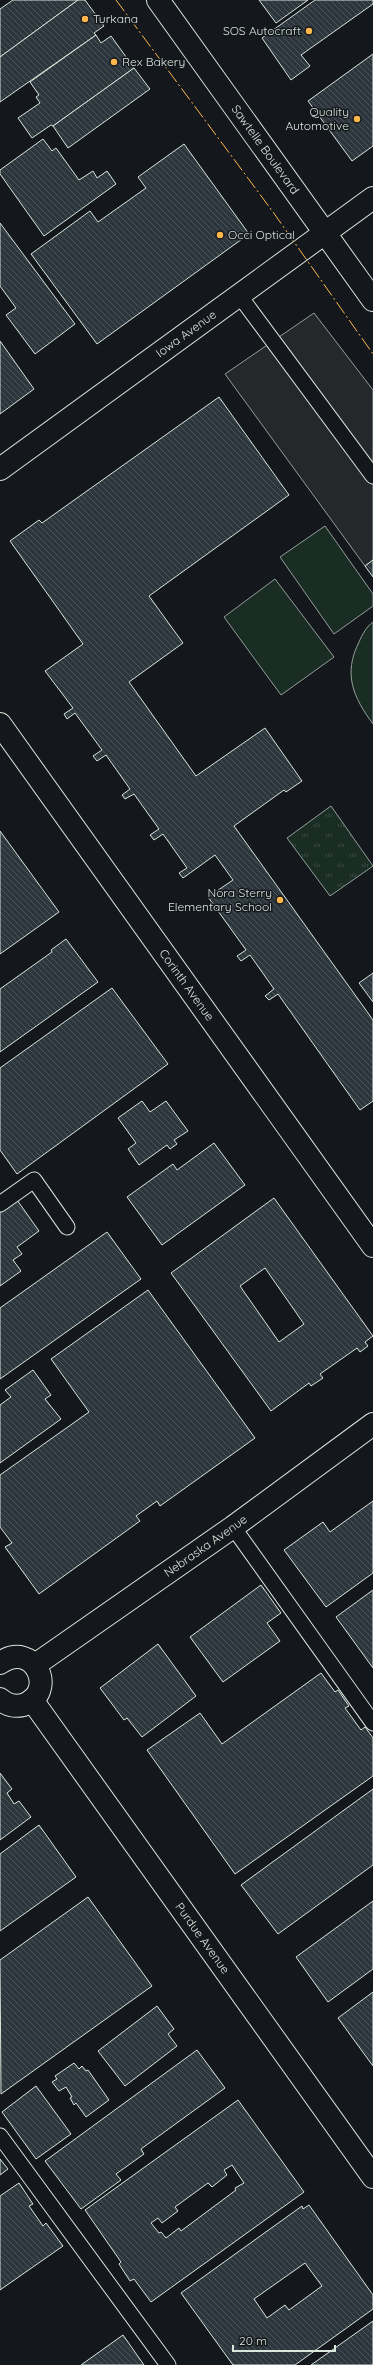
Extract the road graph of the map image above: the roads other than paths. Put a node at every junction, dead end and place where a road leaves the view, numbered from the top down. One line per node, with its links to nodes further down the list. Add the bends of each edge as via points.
1 (158, 0): 3 (street, Sawtelle Boulevard)
2 (373, 198): 3 (street, Iowa Avenue)
3 (325, 232): 4 (street, Iowa Avenue); 5 (street, Sawtelle Boulevard)
4 (239, 295): 6 (street, Iowa Avenue); 7 (lane)
5 (373, 300)
6 (0, 469)
7 (373, 476)
8 (0, 724): 11 (street, Corinth Avenue)
9 (0, 1204): 10 (lane, via 34,1180)
10 (67, 1227)
11 (373, 1246)
12 (373, 1424): 13 (street, Nebraska Avenue)
13 (233, 1527): 15 (street, Nebraska Avenue); 18 (lane)
14 (0, 1662): 15 (street, via 15,1656 23,1657)
15 (35, 1665): 17 (street, via 41,1682 36,1697)
16 (0, 1699): 17 (street, via 14,1706)
17 (32, 1700): 20 (street, Purdue Avenue)
18 (373, 1723)
19 (0, 2136): 21 (lane)
20 (373, 2177)
21 (168, 2365)

